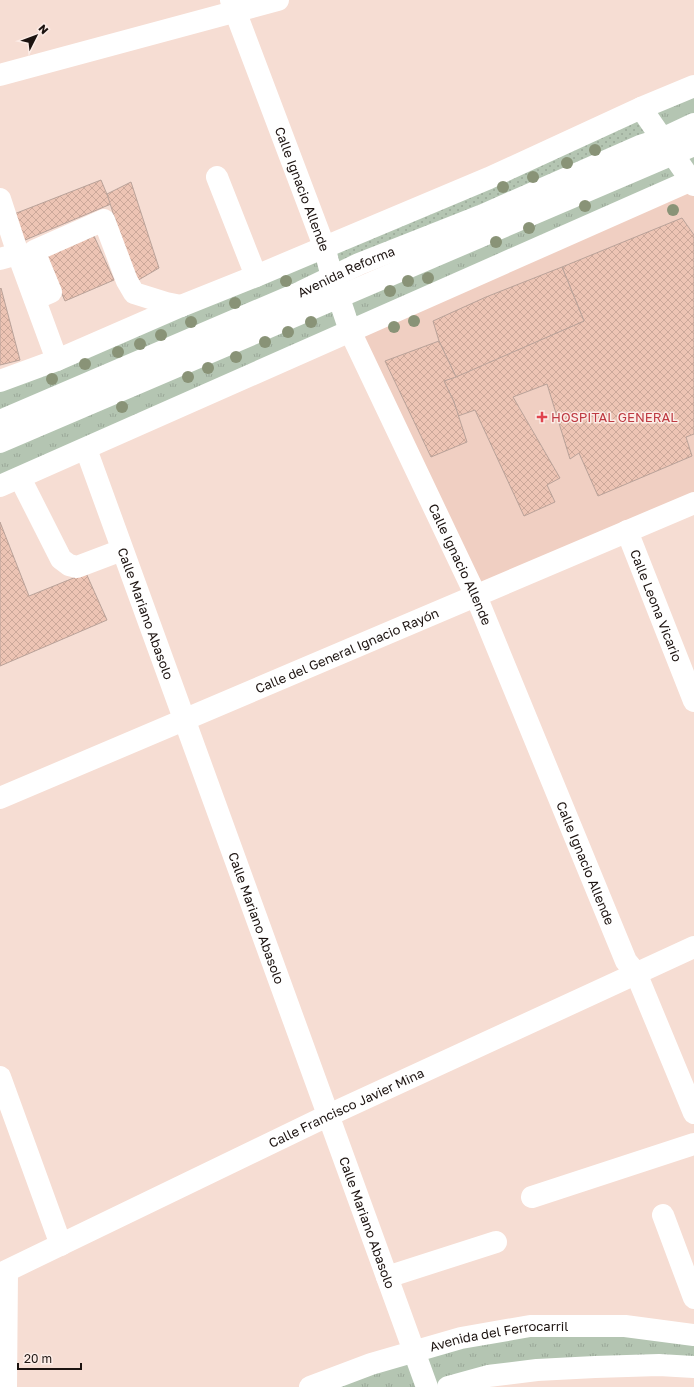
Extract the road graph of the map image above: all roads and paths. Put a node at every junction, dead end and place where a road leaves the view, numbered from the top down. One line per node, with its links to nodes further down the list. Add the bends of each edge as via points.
1 (278, 0): 2 (street)
2 (233, 6): 3 (street); 12 (street, Calle Ignacio Allende)
3 (0, 75)
4 (694, 86): 5 (street)
5 (641, 108): 8 (street); 12 (street, via 489,178)
6 (694, 124): 8 (street, Avenida Reforma)
7 (694, 145): 8 (street, Avenida Reforma)
8 (668, 146): 10 (street); 15 (street, Avenida Reforma, via 584,193 489,232)
9 (217, 177): 14 (street)
10 (693, 181): 18 (street)
11 (0, 199): 13 (street)
12 (324, 246): 14 (street); 15 (street, Calle Ignacio Allende)
13 (9, 256): 16 (street)
14 (256, 276): 17 (street)
15 (335, 287): 18 (street, Calle Ignacio Allende); 21 (street, Avenida Reforma, via 301,292); 22 (street, Avenida Reforma)
16 (36, 299): 17 (street, via 51,292 34,251 104,220 134,293); 19 (street)
17 (181, 306): 19 (street)
18 (350, 331): 23 (street); 29 (street, Calle Ignacio Allende)
19 (57, 360): 20 (street)
20 (0, 381)
21 (0, 421)
22 (0, 442)
23 (86, 449): 24 (street); 28 (street, Calle Mariano Abasolo)
24 (20, 478): 25 (street); 28 (street, via 62,559 68,565 77,567)
25 (0, 486)
26 (694, 503): 27 (street, Calle del General Ignacio Rayón)
27 (628, 531): 29 (street, Calle del General Ignacio Rayón); 30 (street, Calle Leona Vicario)
28 (122, 550): 31 (street, Calle Mariano Abasolo)
29 (476, 596): 31 (street, Calle del General Ignacio Rayón); 34 (street, Calle Ignacio Allende, via 626,961)
30 (694, 701)
31 (184, 720): 32 (street, Calle del General Ignacio Rayón); 37 (street, Calle Mariano Abasolo)
32 (0, 798)
33 (694, 947): 34 (street, Calle Francisco Javier Mina)
34 (636, 974): 36 (street, Calle Ignacio Allende); 37 (street, Calle Francisco Javier Mina)
35 (0, 1078): 42 (street)
36 (694, 1113)
37 (328, 1115): 42 (street, Calle Francisco Javier Mina); 44 (street, Calle Mariano Abasolo)
38 (694, 1144): 39 (street)
39 (532, 1197)
40 (663, 1215): 45 (street)
41 (496, 1242): 44 (street)
42 (61, 1245): 43 (street, Calle Francisco Javier Mina)
43 (4, 1273): 50 (street)
44 (387, 1277): 47 (street, Calle Mariano Abasolo)
45 (694, 1298)
46 (694, 1335): 47 (street, Avenida del Ferrocarril, via 625,1326 530,1326 461,1338)
47 (414, 1352): 51 (street, Avenida del Ferrocarril, via 371,1364); 52 (street, Calle Mariano Abasolo)
48 (694, 1367): 49 (street, via 659,1365 537,1370)
49 (490, 1382): 53 (street)
50 (6, 1387)
51 (310, 1387)
52 (427, 1387)
53 (448, 1387)

